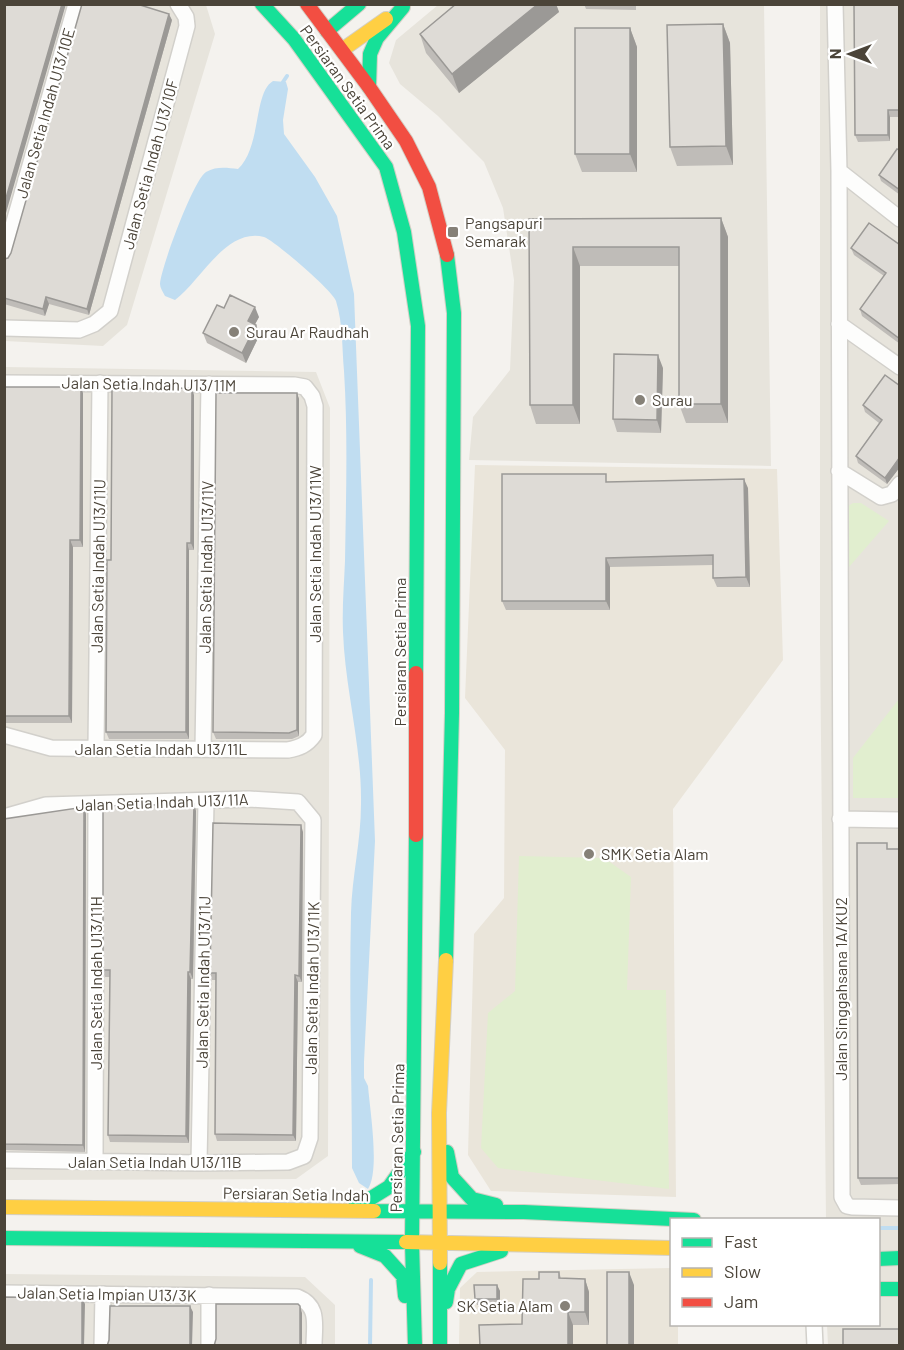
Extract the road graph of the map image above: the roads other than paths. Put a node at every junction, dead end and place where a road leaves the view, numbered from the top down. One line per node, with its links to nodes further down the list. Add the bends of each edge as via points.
1 (75, 4): 17 (street, Jalan Setia Indah U13/10E)
2 (262, 4): 14 (street, Persiaran Setia Prima, via 294,39)
3 (278, 4): 11 (street)
4 (307, 4): 11 (street, Persiaran Setia Prima)
5 (314, 4): 6 (street, via 330,10)
6 (349, 4)
7 (359, 4): 11 (street)
8 (835, 4): 15 (street)
9 (404, 6): 12 (street); 13 (street, via 377,38 370,54)
10 (182, 11): 19 (street, Jalan Setia Indah U13/10F, via 188,26 184,43 110,310 94,324 79,330)
11 (320, 42): 12 (street, Persiaran Setia Prima); 14 (street, via 333,77 373,134)
12 (342, 50): 13 (street, Persiaran Setia Prima)
13 (369, 87): 37 (street, Persiaran Setia Prima, via 406,141 429,187 446,249 454,313 452,713)
14 (386, 167): 38 (street, Persiaran Setia Prima, via 404,232 418,326)
15 (839, 171): 16 (street); 18 (street)
16 (900, 219)
17 (4, 257)
18 (839, 324): 20 (street); 25 (street)
19 (4, 328)
20 (900, 368)
21 (4, 382): 22 (street, Jalan Setia Indah U13/11M)
22 (100, 383): 23 (street, Jalan Setia Indah U13/11M); 29 (street, Jalan Setia Indah U13/11U)
23 (209, 384): 24 (street, Jalan Setia Indah U13/11M); 30 (street, Jalan Setia Indah U13/11V)
24 (294, 385): 28 (street, Jalan Setia Indah U13/11W, via 305,387 315,406)
25 (839, 471): 26 (street, via 881,497 892,494); 34 (street)
26 (900, 484)
27 (4, 735): 29 (street, Jalan Setia Indah U13/11L, via 51,748)
28 (314, 735): 30 (street, Jalan Setia Indah U13/11L, via 299,748 288,750)
29 (96, 748): 30 (street, Jalan Setia Indah U13/11L)
30 (203, 748)
31 (206, 801): 32 (street, Jalan Setia Indah U13/11A); 35 (street, Jalan Setia Indah U13/11A, via 298,802); 42 (street, Jalan Setia Indah U13/11J)
32 (96, 804): 33 (street, Jalan Setia Indah U13/11A, via 46,805); 41 (street, Jalan Setia Indah U13/11H)
33 (4, 817)
34 (840, 819): 36 (street); 44 (street, Jalan Singgahsana 1A/KU2, via 842,1197 847,1206)
35 (313, 820): 39 (street, Jalan Setia Indah U13/11K, via 310,1138)
36 (900, 820)
37 (440, 1113): 47 (street, Persiaran Setia Prima); 48 (street, via 452,1177 472,1199)
38 (414, 1152): 45 (street, via 389,1187); 46 (street, Persiaran Setia Prima)
39 (304, 1156): 42 (street, Jalan Setia Indah U13/11B, via 288,1162)
40 (4, 1160): 41 (street, Jalan Setia Indah U13/11B)
41 (95, 1162): 42 (street, Jalan Setia Indah U13/11B)
42 (199, 1163)
43 (4, 1207): 45 (street, Persiaran Setia Indah)
44 (900, 1208)
45 (351, 1211): 46 (street, Persiaran Setia Indah)
46 (414, 1211): 47 (street, Persiaran Setia Indah); 52 (street, Persiaran Setia Prima)
47 (440, 1211): 48 (street, Persiaran Setia Indah); 53 (street, Persiaran Setia Prima)
48 (524, 1212): 49 (street, Persiaran Setia Indah)
49 (670, 1219)
50 (4, 1238): 51 (street)
51 (346, 1241): 52 (street); 68 (street, via 385,1256 403,1276)
52 (412, 1243): 53 (street); 68 (street, Persiaran Setia Prima)
53 (439, 1244): 54 (street); 64 (street, Persiaran Setia Prima)
54 (516, 1246): 55 (street); 64 (street, via 461,1264 448,1289)
55 (670, 1248)
56 (880, 1258): 57 (street)
57 (900, 1258)
58 (880, 1289): 59 (street)
59 (900, 1289)
60 (4, 1293): 61 (street, Jalan Setia Impian U13/3K)
61 (103, 1294): 62 (street, Jalan Setia Impian U13/3K); 65 (street)
62 (209, 1295): 66 (street); 67 (street, Jalan Setia Impian U13/3K, via 304,1300 314,1312)
63 (814, 1326): 69 (street)
64 (440, 1342)
65 (102, 1346)
66 (209, 1346)
67 (314, 1346)
68 (413, 1346)
69 (814, 1346)

